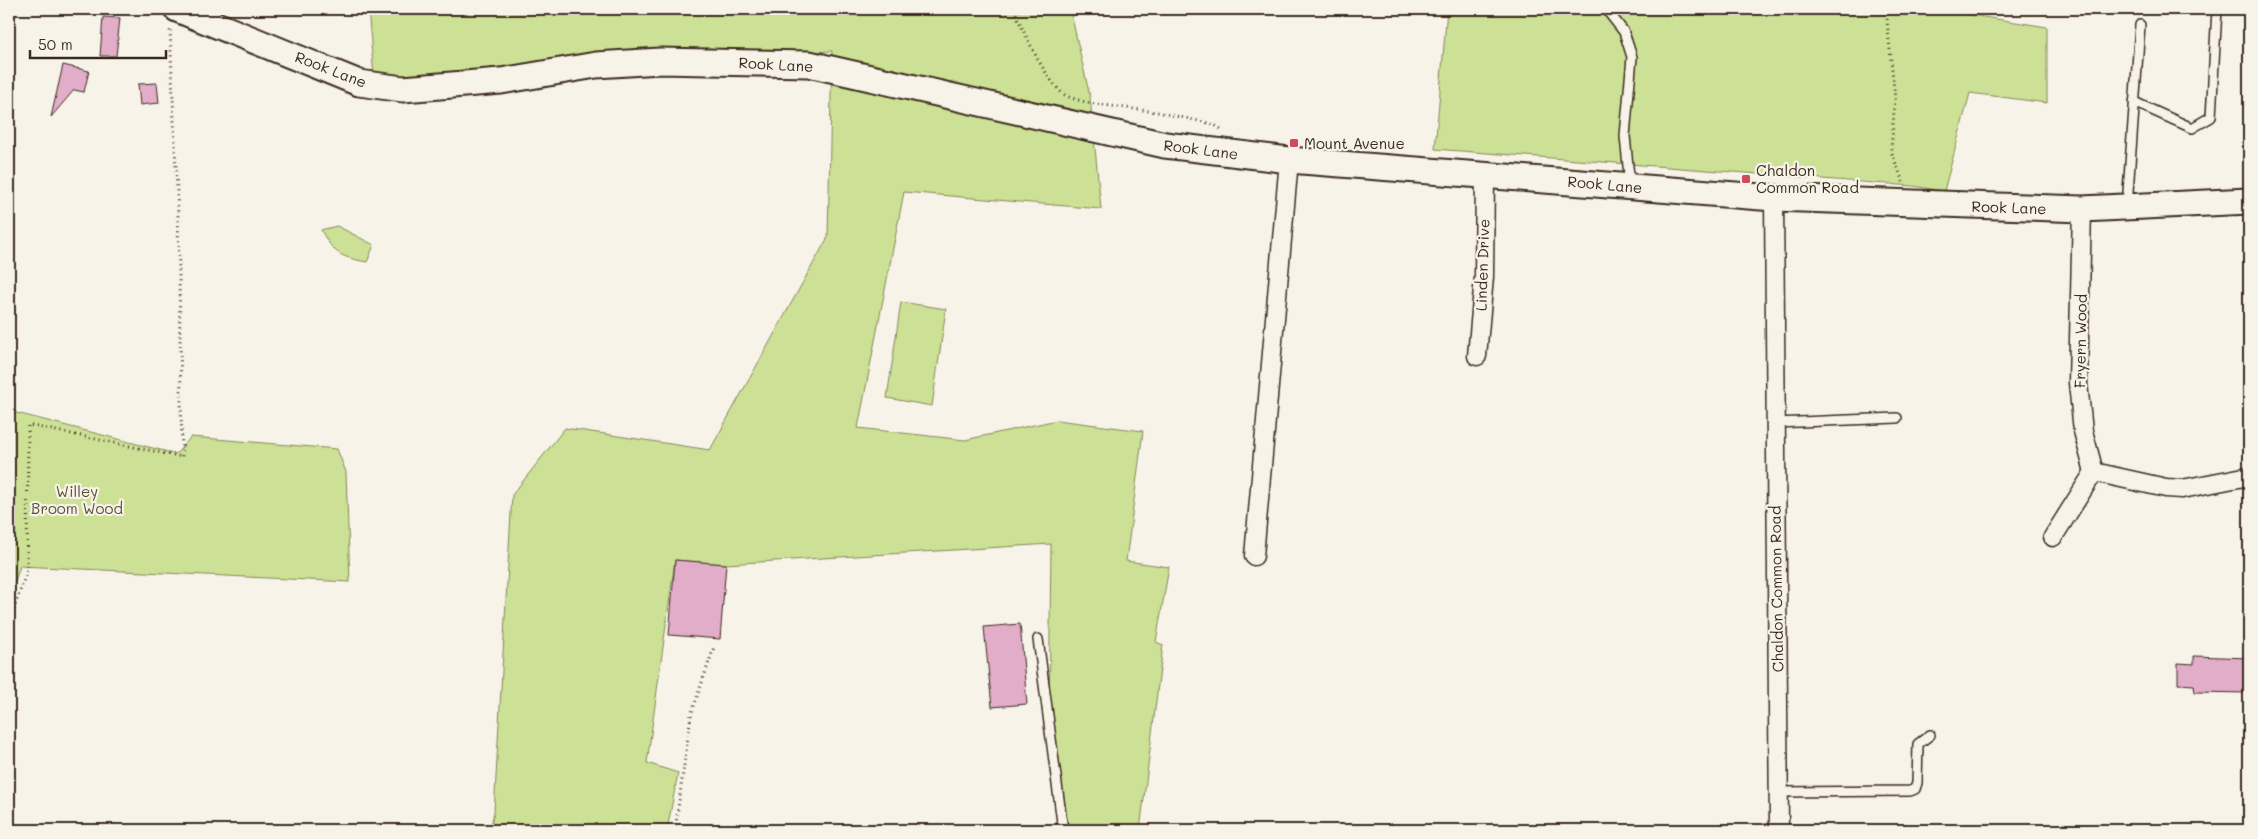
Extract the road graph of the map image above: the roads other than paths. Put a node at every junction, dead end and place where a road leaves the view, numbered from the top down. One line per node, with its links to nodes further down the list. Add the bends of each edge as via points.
1 (1606, 9): 8 (lane, via 1624,32 1632,57 1626,136)
2 (2217, 9): 5 (lane, via 2211,117 2192,128)
3 (174, 16): 6 (main road, Rook Lane, via 359,83 403,89 501,81 596,65 642,62 809,64 1087,114 1165,145)
4 (2140, 25): 5 (lane)
5 (2134, 102): 11 (lane)
6 (1290, 160): 7 (main road, Rook Lane); 19 (street)
7 (1486, 174): 8 (main road, Rook Lane); 13 (street, Linden Drive, via 1484,277)
8 (1630, 186): 9 (main road, Rook Lane)
9 (1774, 198): 12 (main road, Rook Lane); 15 (street, Chaldon Common Road)
10 (2249, 201): 11 (main road, Rook Lane)
11 (2127, 207): 12 (main road, Rook Lane)
12 (2082, 209): 16 (street, Fryern Wood, via 2078,383 2083,431)
13 (1476, 356)
14 (1897, 418): 15 (lane)
15 (1774, 423): 22 (street, Chaldon Common Road)
16 (2094, 472): 17 (street, via 2182,489); 18 (street)
17 (2249, 476)
18 (2052, 537)
19 (1254, 556)
20 (1038, 639): 23 (lane)
21 (1930, 735): 22 (lane, via 1918,744 1917,783 1910,791)
22 (1778, 792): 24 (street, Chaldon Common Road)
23 (1064, 830)
24 (1779, 830)

